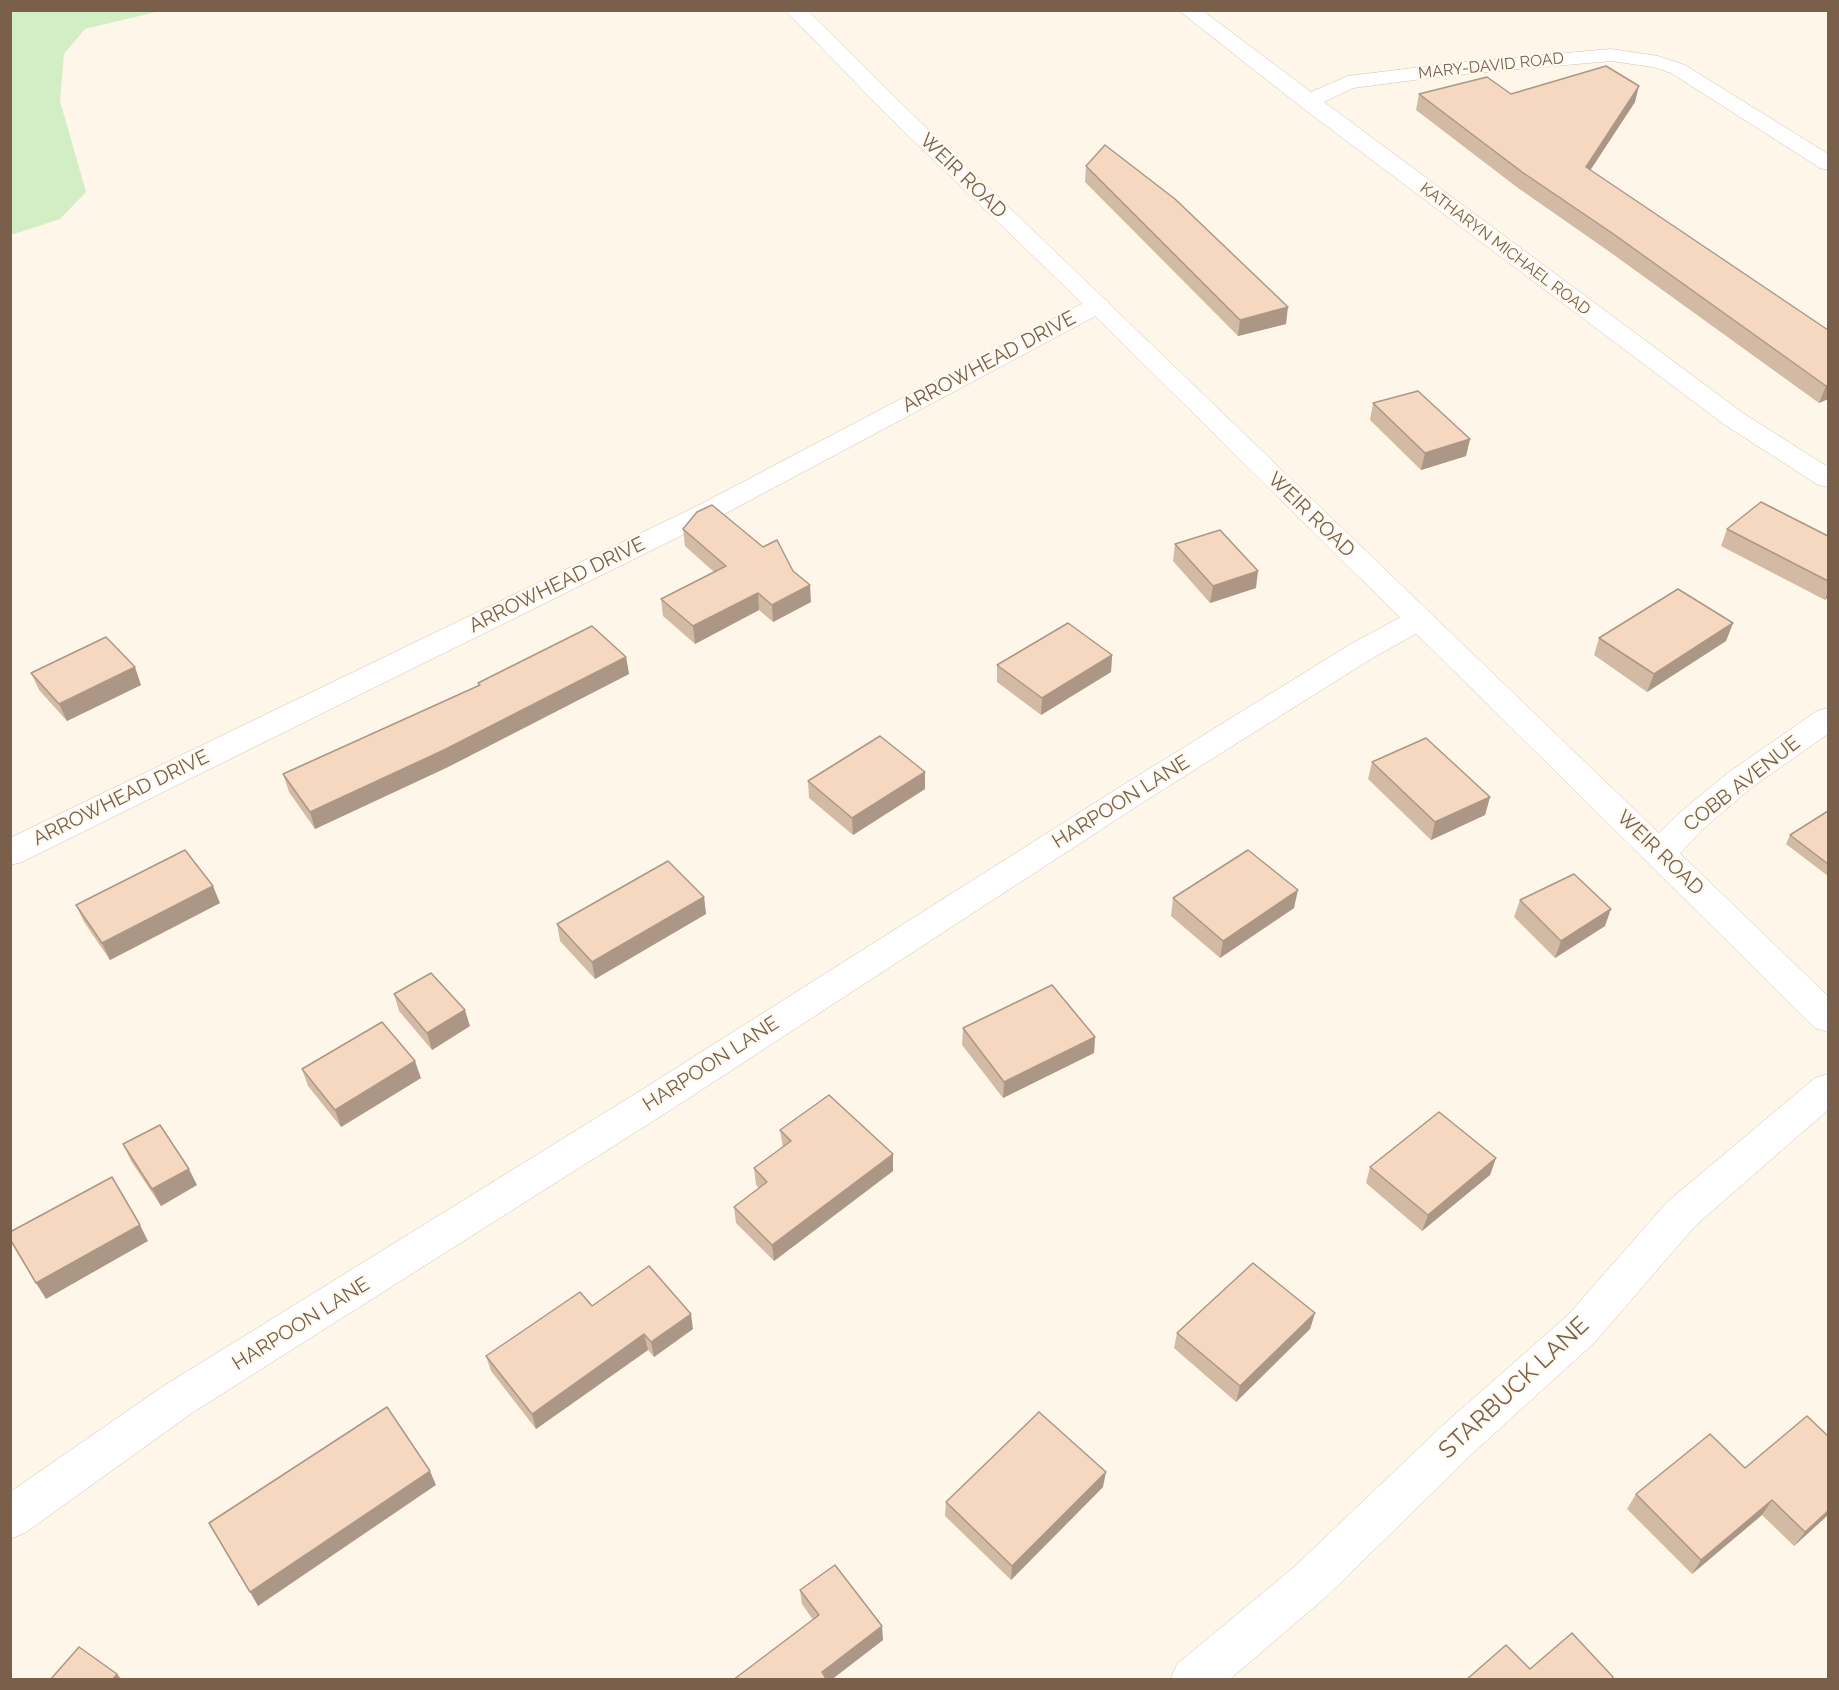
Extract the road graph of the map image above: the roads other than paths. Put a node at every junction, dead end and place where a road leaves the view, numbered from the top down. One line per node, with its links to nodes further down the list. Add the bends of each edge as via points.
1 (795, 10): 5 (street, WEIR ROAD)
2 (1188, 10): 3 (street, KATHARYN MICHAEL ROAD)
3 (1308, 101): 4 (street, MARY-DAVID ROAD, via 1348,82 1611,55 1678,69); 6 (street, KATHARYN MICHAEL ROAD, via 1734,419)
4 (1828, 164)
5 (1098, 305): 7 (street, WEIR ROAD); 9 (street, ARROWHEAD DRIVE, via 707,512)
6 (1828, 479)
7 (1418, 620): 10 (street, WEIR ROAD); 13 (street, HARPOON LANE, via 1134,793 656,1100 177,1400)
8 (1828, 719): 10 (street, COBB AVENUE, via 1740,780)
9 (10, 853)
10 (1660, 853): 11 (street, WEIR ROAD)
11 (1828, 1018)
12 (1828, 1089): 14 (street, STARBUCK LANE, via 1681,1214 1581,1329 1459,1438 1310,1582)
13 (10, 1518)
14 (1193, 1680)

